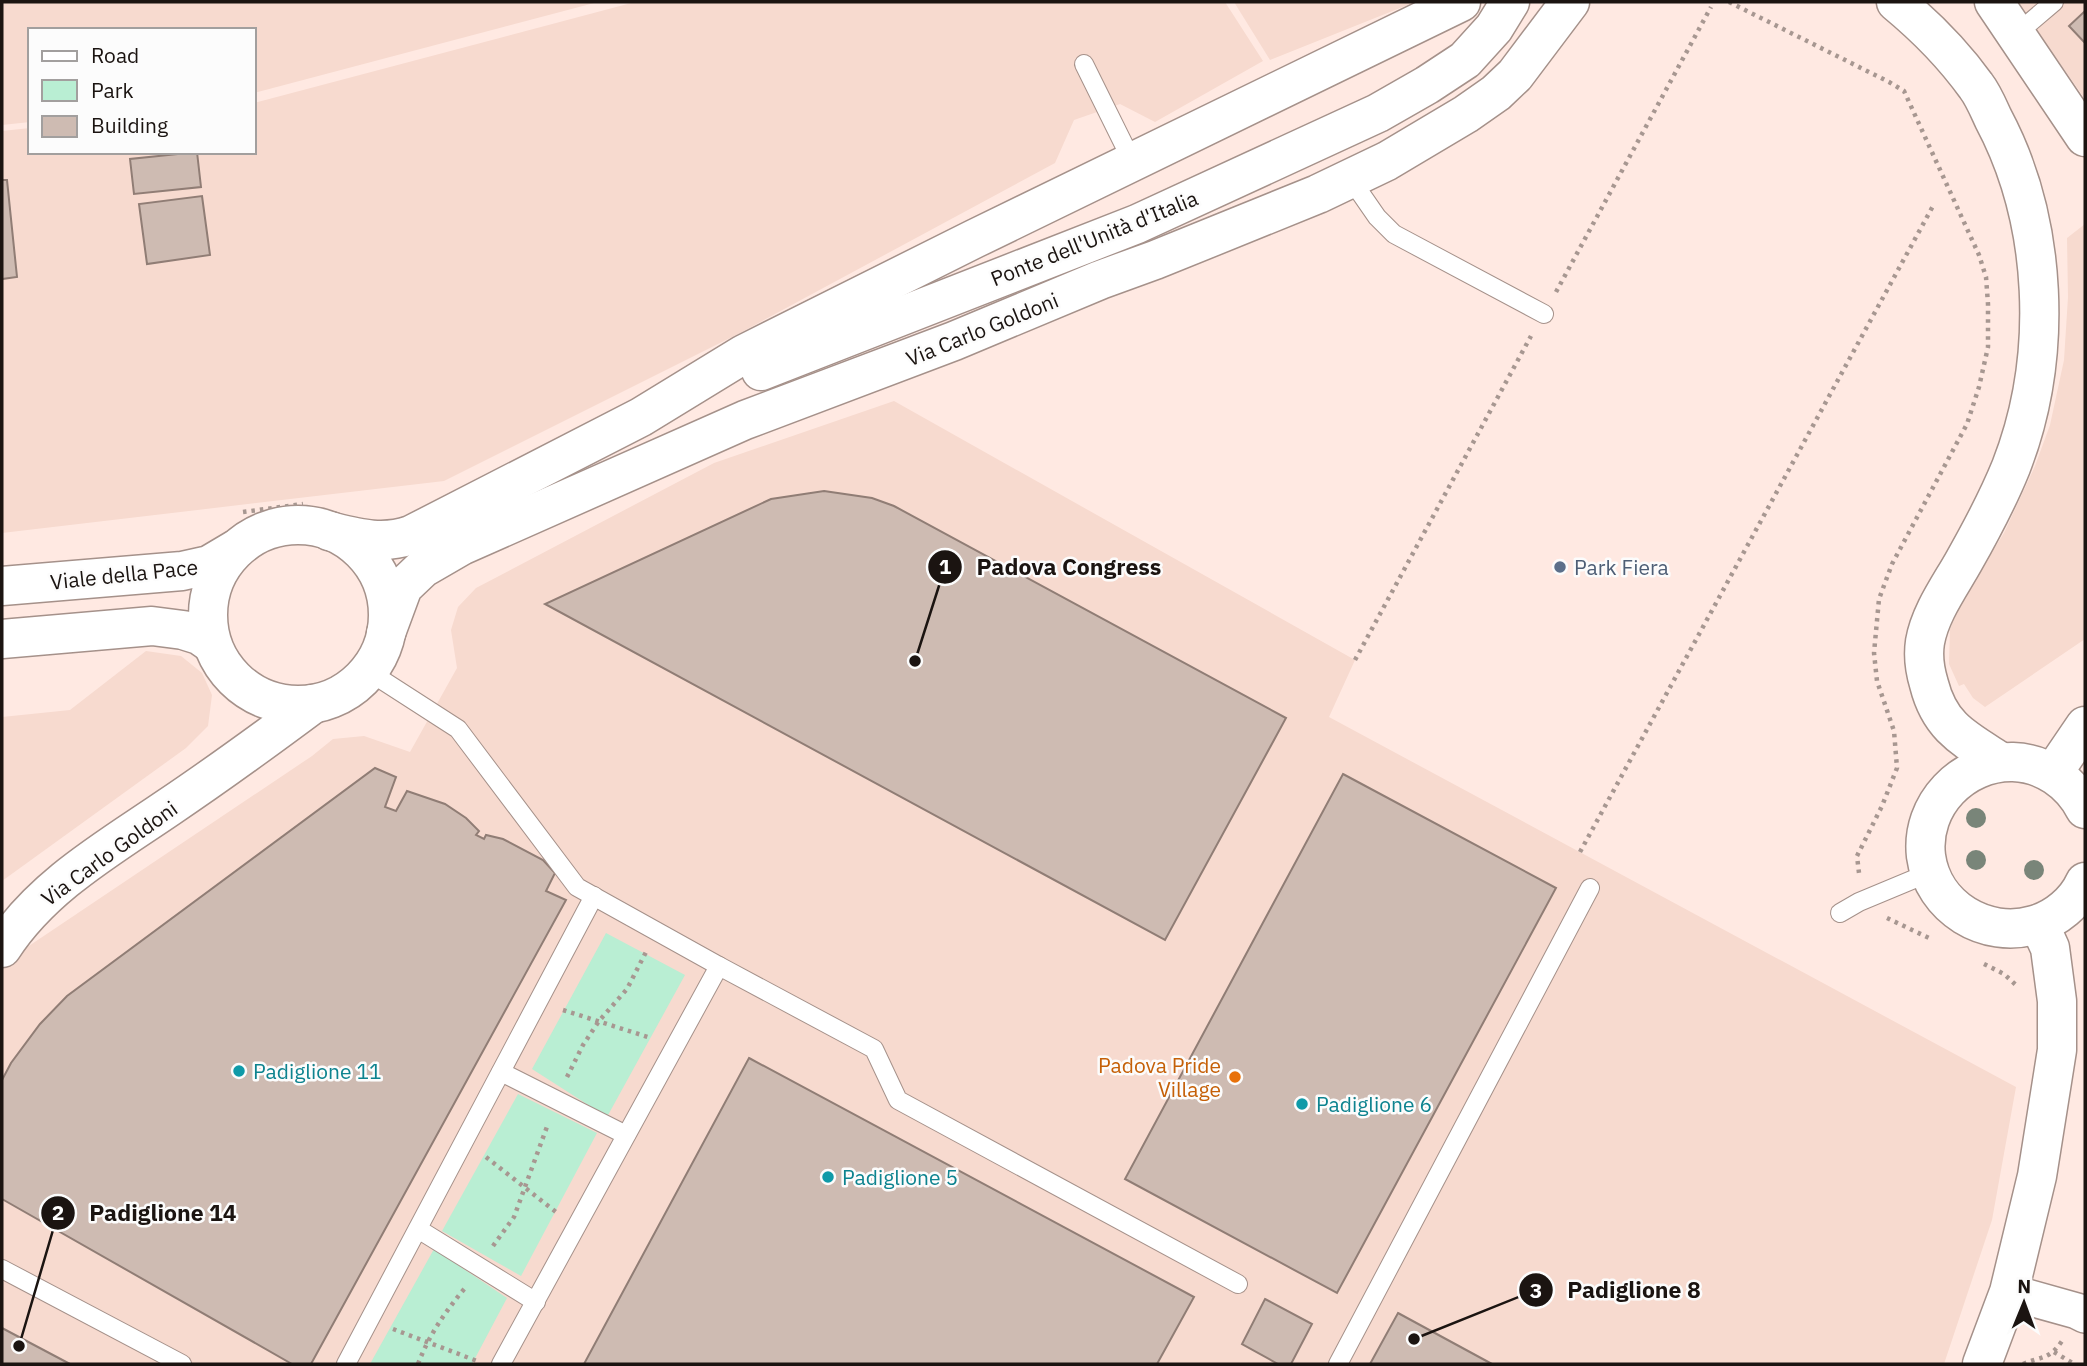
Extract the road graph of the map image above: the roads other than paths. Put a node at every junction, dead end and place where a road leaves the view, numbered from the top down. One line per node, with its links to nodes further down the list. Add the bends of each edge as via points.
1 (1461, 2): 10 (street)
2 (1510, 2): 13 (street, Ponte dell'Unità d'Italia, via 1494,28 1455,68 1378,113 1137,224)
3 (1570, 2): 11 (street, Via Carlo Goldoni, via 1496,93 1387,161)
4 (1896, 2): 24 (street, via 1933,35 1977,87 2019,174 2035,253 2039,333 2020,443 1982,529 1934,614 1925,642 1927,679 1938,710 1954,730)
5 (1994, 2): 7 (street)
6 (2054, 2): 7 (lane)
7 (2017, 36): 9 (street)
8 (1084, 64): 10 (lane)
9 (2085, 137)
10 (1132, 161): 13 (street, via 744,354)
11 (1350, 178): 12 (lane, via 1394,234); 17 (street, Via Carlo Goldoni, via 954,341 745,420 461,547 423,568 402,587)
12 (1544, 314)
13 (641, 417): 14 (street, via 398,540 376,541)
14 (329, 531): 15 (street, via 281,527); 17 (street, via 357,548 377,572 387,602)
15 (241, 545): 16 (street, Viale della Pace, via 209,565 182,571); 19 (street, via 211,590)
16 (2, 586)
17 (386, 633): 20 (street)
18 (2, 639): 19 (street, via 152,626 183,630)
19 (212, 644): 21 (street, via 226,670)
20 (368, 671): 22 (street, via 344,692); 31 (lane, via 458,729 577,887)
21 (250, 692): 22 (street, via 287,705); 25 (street, Via Carlo Goldoni, via 255,712 251,734)
22 (313, 704): 25 (street, Via Carlo Goldoni)
23 (2085, 726): 26 (street)
24 (2001, 762): 26 (street, via 2019,762); 28 (street, via 1965,775 1938,802 1926,837)
25 (226, 768): 34 (street, Via Carlo Goldoni, via 80,869 18,924)
26 (2053, 773): 27 (street)
27 (2085, 809)
28 (1931, 872): 32 (lane); 33 (street, via 1948,903 1975,922 2007,929)
29 (2085, 881): 33 (street, via 2070,904)
30 (1590, 888): 47 (lane)
31 (594, 896): 35 (lane); 36 (lane)
32 (1840, 913)
33 (2039, 924): 41 (street, via 2050,948 2057,1050 2037,1176)
34 (2, 948)
35 (719, 967): 37 (lane); 40 (lane, via 874,1049 898,1100)
36 (501, 1072): 37 (lane); 38 (lane)
37 (626, 1135): 42 (lane)
38 (418, 1229): 42 (lane); 45 (lane)
39 (2, 1269): 44 (lane)
40 (1238, 1284)
41 (2009, 1293): 43 (street, via 2077,1311); 48 (street)
42 (536, 1302): 46 (lane)
43 (2074, 1327)
44 (182, 1364)
45 (346, 1364)
46 (502, 1364)
47 (1338, 1364)
48 (1982, 1364)

